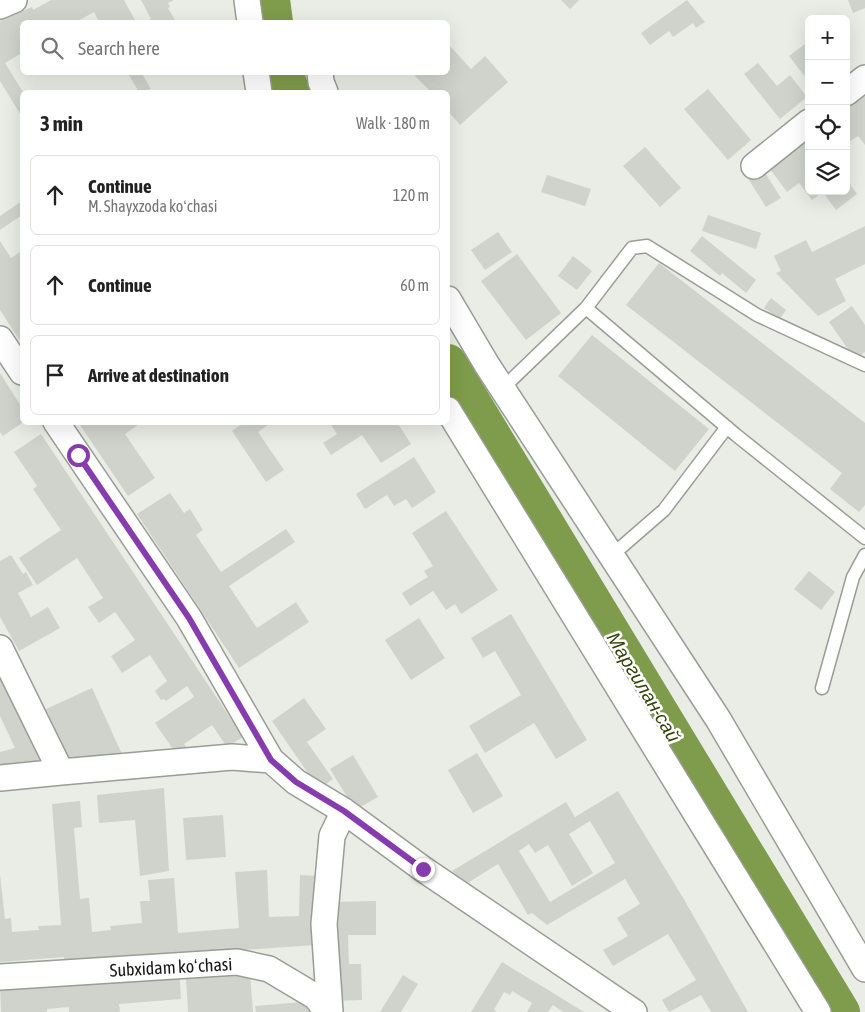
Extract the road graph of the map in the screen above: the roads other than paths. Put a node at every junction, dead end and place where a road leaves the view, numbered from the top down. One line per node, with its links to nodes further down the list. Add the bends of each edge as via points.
1 (14, 0): 3 (street)
2 (247, 0): 4 (street)
3 (0, 6)
4 (250, 20)
5 (256, 75): 8 (street)
6 (320, 75): 9 (street)
7 (865, 78): 10 (street)
8 (259, 90)
9 (324, 90)
10 (850, 90)
11 (805, 125): 12 (street)
12 (754, 166)
13 (450, 302): 18 (street)
14 (586, 308): 16 (lane, via 632,248 647,246 757,315); 18 (lane); 21 (lane)
15 (0, 339): 17 (street)
16 (865, 365)
17 (20, 369)
18 (504, 388): 24 (street)
19 (450, 413): 35 (street)
20 (58, 425): 27 (street, via 189,618)
21 (727, 427): 22 (lane); 24 (lane, via 664,510)
22 (865, 538)
23 (865, 555): 26 (lane, via 853,577)
24 (611, 556): 31 (street, via 718,719)
25 (0, 648): 28 (street)
26 (822, 688)
27 (271, 760): 28 (street, via 232,757); 30 (street, via 296,782)
28 (61, 772): 29 (street)
29 (0, 778)
30 (344, 811): 33 (street, via 332,836 324,924); 34 (street, via 423,869)
31 (865, 969)
32 (0, 977): 33 (street, Subxidam koʻchasi, via 237,962 269,968 316,997)
33 (328, 1012)
34 (634, 1012)
35 (818, 1012)

